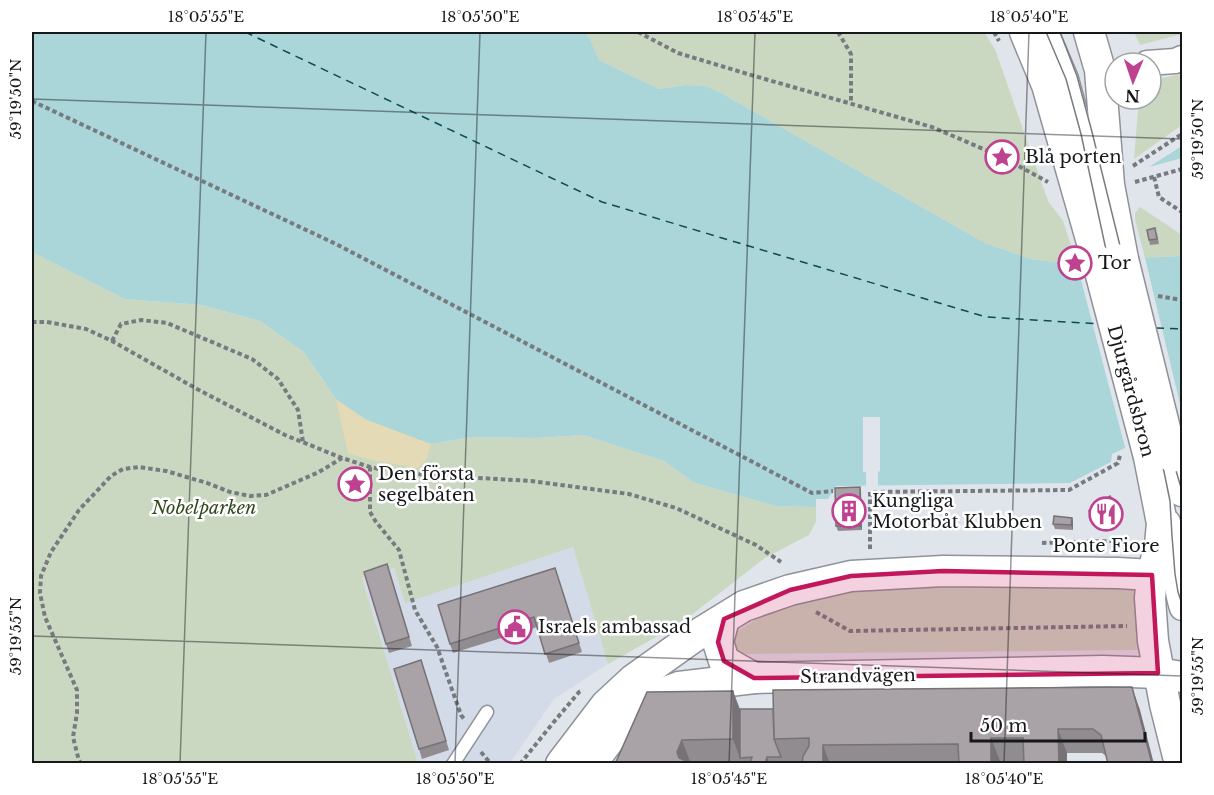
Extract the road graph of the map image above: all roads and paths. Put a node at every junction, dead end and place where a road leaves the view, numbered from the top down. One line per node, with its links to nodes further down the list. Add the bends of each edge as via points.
1 (638, 32): 11 (path, via 678,53)
2 (838, 32): 11 (path, via 851,54)
3 (1025, 32): 9 (street)
4 (1046, 32): 9 (street)
5 (1059, 32): 9 (street)
6 (1089, 32): 9 (street)
7 (1182, 58): 8 (street)
8 (1163, 62)
9 (1081, 76): 19 (street); 19 (street, via 1109,185)
10 (32, 101): 28 (path, via 336,244 812,493)
11 (851, 103): 17 (path, via 932,127)
12 (1182, 134): 13 (path)
13 (1129, 169)
14 (1182, 170): 15 (path)
15 (1155, 177): 16 (path); 18 (path, via 1159,197)
16 (1129, 184)
17 (1057, 186)
18 (1182, 212)
19 (1109, 259): 25 (street, Djurgårdsbron, bridge)
20 (1155, 295): 21 (path)
21 (1182, 298)
22 (32, 322): 23 (path, via 86,329)
23 (112, 341): 24 (path); 24 (path, via 121,324 141,320 167,323 252,359 278,379 298,410)
24 (303, 442): 26 (path)
25 (1151, 456): 29 (street, Djurgårdsbron); 30 (path, via 1118,463 1069,490 870,492)
26 (342, 458): 27 (path); 41 (path, via 266,495 250,496 166,471 123,469 111,476 79,510 51,552 41,576 40,593 45,617 77,690 73,737)
27 (370, 467): 31 (path, via 629,494 676,508 756,545); 40 (path, via 370,512 399,550 415,610 437,646 461,715)
28 (833, 491)
29 (1170, 506): 32 (street, Djurgårdsbron, via 1160,545)
30 (870, 549)
31 (781, 562)
32 (1170, 574): 33 (street, via 943,571 851,576); 34 (street); 37 (street, Djurgårdsbron, via 1150,598 1153,641)
33 (790, 590): 35 (street, via 744,606); 36 (path, via 796,600 850,631)
34 (1182, 608)
35 (723, 619): 38 (street, via 718,642 724,661); 44 (street, via 633,680 606,705)
36 (1127, 626)
37 (1174, 670): 38 (street, Strandvägen); 46 (street, Djurgårdsbron)
38 (754, 678): 45 (street, Strandvägen, via 679,687 649,698 624,720)
39 (487, 712): 40 (lane)
40 (473, 732): 42 (lane); 43 (path, via 481,754)
41 (82, 764)
42 (453, 764)
43 (491, 764)
44 (561, 764)
45 (591, 764)
46 (1180, 764)

